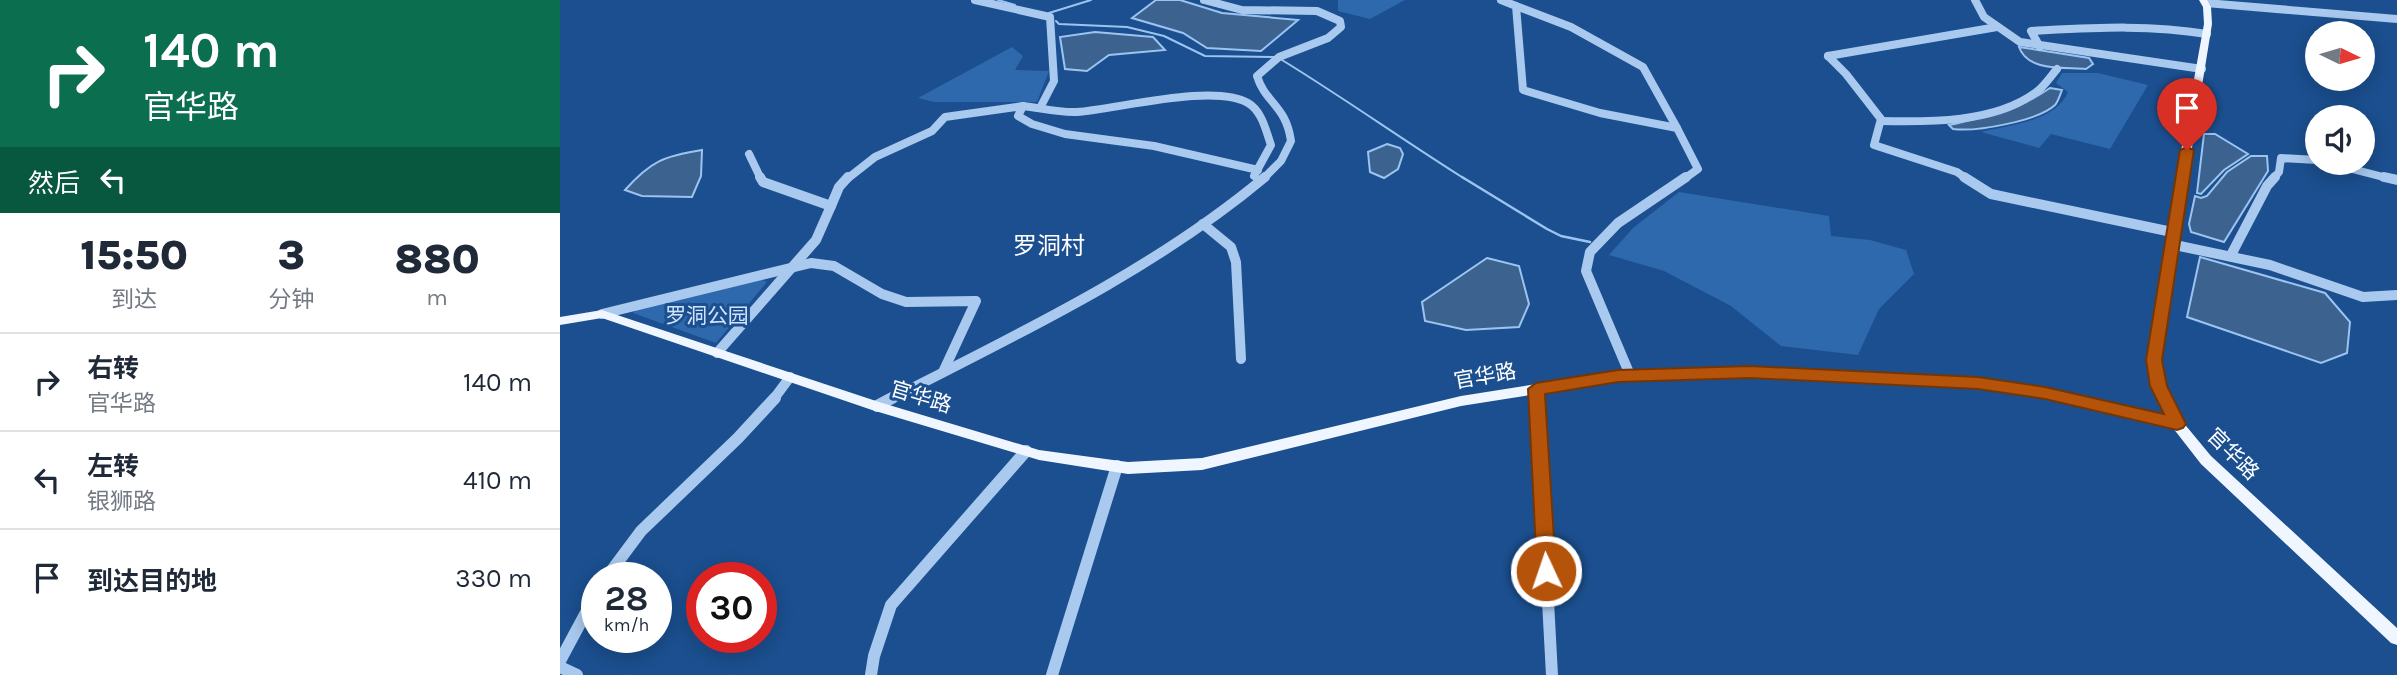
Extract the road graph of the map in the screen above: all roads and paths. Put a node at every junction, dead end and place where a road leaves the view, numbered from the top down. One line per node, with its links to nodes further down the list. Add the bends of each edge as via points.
1 (975, 0): 14 (street, via 1050,17 1054,81)
2 (1204, 0): 22 (street, via 1239,10 1304,10 1340,21 1341,27 1328,38 1278,58 1257,76 1258,84 1286,115 1291,143 1265,178)
3 (1501, 0): 6 (street)
4 (1975, 0): 8 (street, via 1984,17)
5 (2205, 3): 7 (street); 9 (main road)
6 (1516, 6): 16 (street, via 1571,27 1643,67); 16 (street, via 1523,90 1600,113)
7 (2397, 21)
8 (1997, 27): 10 (street, via 2020,42); 15 (street, via 1828,56)
9 (2207, 34): 10 (street, via 2121,26 2031,31); 12 (main road)
10 (2040, 47): 12 (street)
11 (2057, 69): 15 (street, via 2035,94 2017,104 1963,117)
12 (2202, 69): 25 (main road)
13 (1023, 106): 14 (street); 19 (street, via 1018,116 1055,132 1155,146); 23 (street, via 945,117 932,131 875,157 851,174)
14 (1040, 108): 19 (street, via 1075,112 1132,102 1220,97 1246,102 1259,114 1271,145)
15 (1881, 121): 25 (street, via 1874,145 1957,172 1991,194)
16 (1677, 128): 34 (street, via 1698,169 1618,223 1590,252 1586,271)
17 (749, 154): 23 (street, via 763,181)
18 (2305, 159): 26 (street, via 2281,158 2278,172)
19 (1258, 170): 22 (street)
20 (2375, 174): 21 (street)
21 (2397, 180)
22 (1243, 194): 24 (street)
23 (831, 206): 27 (street, via 816,240)
24 (1203, 224): 32 (street, via 1231,247 1236,262); 33 (street, via 1125,276)
25 (2171, 238): 26 (street); 38 (main road, via 2154,360 2158,386)
26 (2231, 255): 28 (street, via 2363,297)
27 (792, 268): 29 (street); 31 (street); 33 (street, via 811,263 834,266 882,294 906,302 976,301)
28 (2397, 295)
29 (602, 314): 30 (main road, 官华路); 31 (main road, 官华路)
30 (560, 321)
31 (718, 353): 35 (main road, 官华路)
32 (1241, 359)
33 (943, 372): 37 (street)
34 (1630, 375): 36 (main road, 官华路); 38 (main road, 官华路, via 1750,372 1978,383 2045,393)
35 (790, 377): 37 (main road, 官华路); 41 (street, via 758,419 642,530)
36 (1536, 389): 40 (main road, 官华路, via 1461,401 1202,464); 49 (street)
37 (877, 406): 39 (main road, 官华路)
38 (2177, 424): 43 (main road, 官华路, via 2206,460)
39 (1026, 451): 40 (main road, 官华路); 47 (street, via 891,605)
40 (1117, 466): 48 (street)
41 (618, 562)
42 (581, 622): 44 (street)
43 (2397, 638)
44 (560, 661)
45 (560, 667): 46 (street)
46 (577, 675)
47 (871, 675)
48 (1052, 675)
49 (1552, 675)

